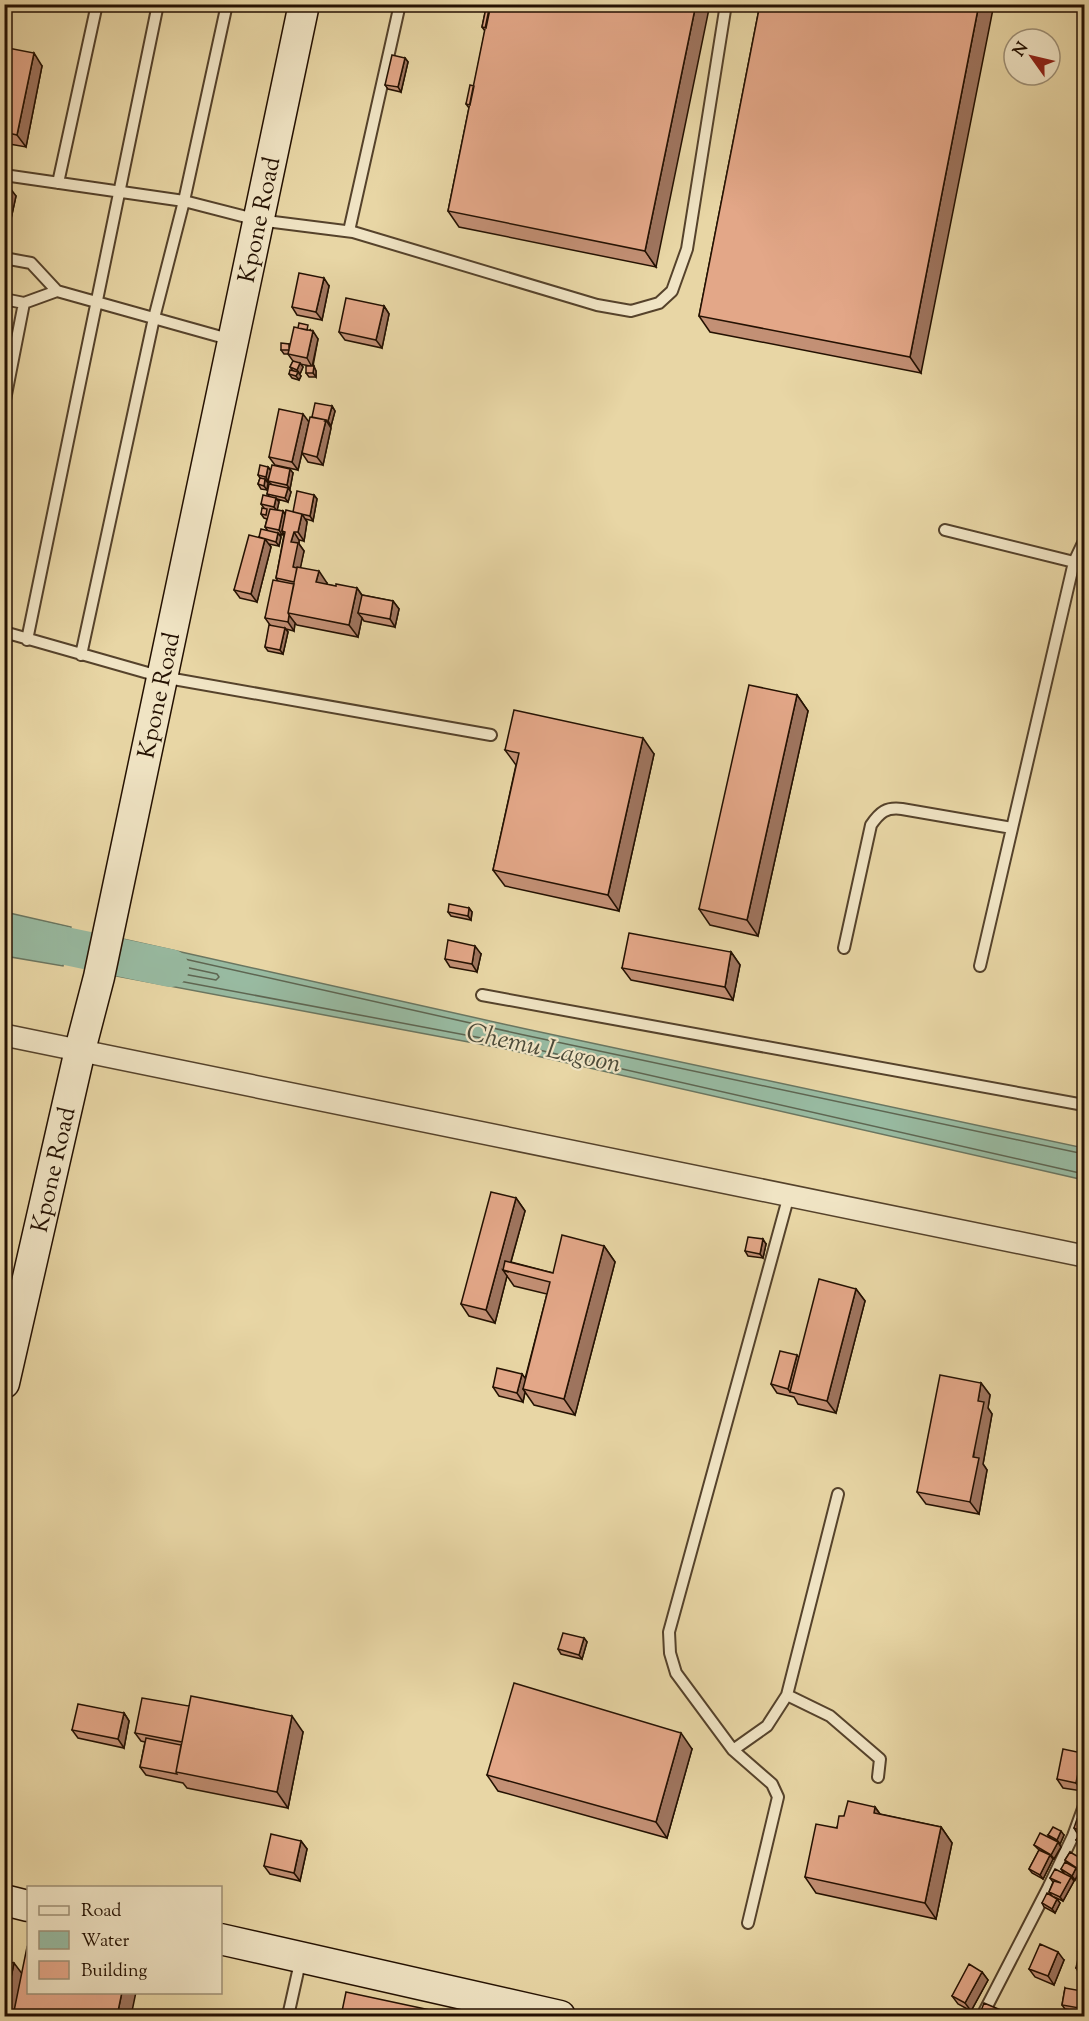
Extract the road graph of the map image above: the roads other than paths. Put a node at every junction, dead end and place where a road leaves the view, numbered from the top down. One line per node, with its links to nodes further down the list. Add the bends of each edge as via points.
1 (98, 4): 8 (lane)
2 (158, 4): 9 (lane)
3 (227, 4): 10 (lane)
4 (304, 4): 11 (main road, Kpone Road)
5 (400, 4): 12 (lane)
6 (726, 4): 12 (lane, via 687,249 672,291 659,303 631,311 597,305)
7 (4, 175): 8 (lane)
8 (58, 183): 9 (lane)
9 (121, 191): 10 (lane); 16 (lane)
10 (184, 201): 11 (lane); 18 (lane)
11 (258, 220): 12 (lane); 19 (main road, Kpone Road)
12 (349, 231)
13 (4, 258): 14 (lane, via 31,263)
14 (57, 291): 16 (lane); 17 (lane)
15 (4, 299): 17 (lane)
16 (96, 302): 18 (lane); 25 (lane)
17 (24, 303): 20 (lane)
18 (154, 318): 19 (lane); 26 (lane)
19 (232, 340): 27 (main road, Kpone Road)
20 (4, 405)
21 (945, 530): 23 (lane)
22 (1084, 541): 23 (lane)
23 (1074, 562): 29 (lane)
24 (4, 632): 25 (lane)
25 (27, 640): 26 (lane)
26 (81, 655): 27 (lane)
27 (162, 677): 28 (lane); 34 (main road, Kpone Road)
28 (491, 735)
29 (1012, 828): 30 (lane, via 902,809 889,808 878,813 871,825); 31 (lane)
30 (844, 948)
31 (980, 966)
32 (482, 995): 35 (lane)
33 (4, 1035): 34 (street)
34 (80, 1050): 36 (street); 38 (main road, Kpone Road)
35 (1084, 1105)
36 (789, 1195): 37 (street); 41 (lane, via 669,1632 676,1673)
37 (1084, 1256)
38 (4, 1383)
39 (838, 1494): 40 (lane)
40 (787, 1695): 41 (lane, via 767,1726); 42 (lane, via 830,1716 880,1759)
41 (733, 1750): 46 (lane, via 772,1784 778,1797)
42 (878, 1777)
43 (1084, 1806): 51 (lane, via 1053,1878)
44 (4, 1900): 45 (main road)
45 (27, 1906)
46 (748, 1923)
47 (222, 1939): 48 (main road)
48 (301, 1958): 49 (lane); 50 (main road)
49 (288, 2016)
50 (561, 2016)
51 (982, 2016)

